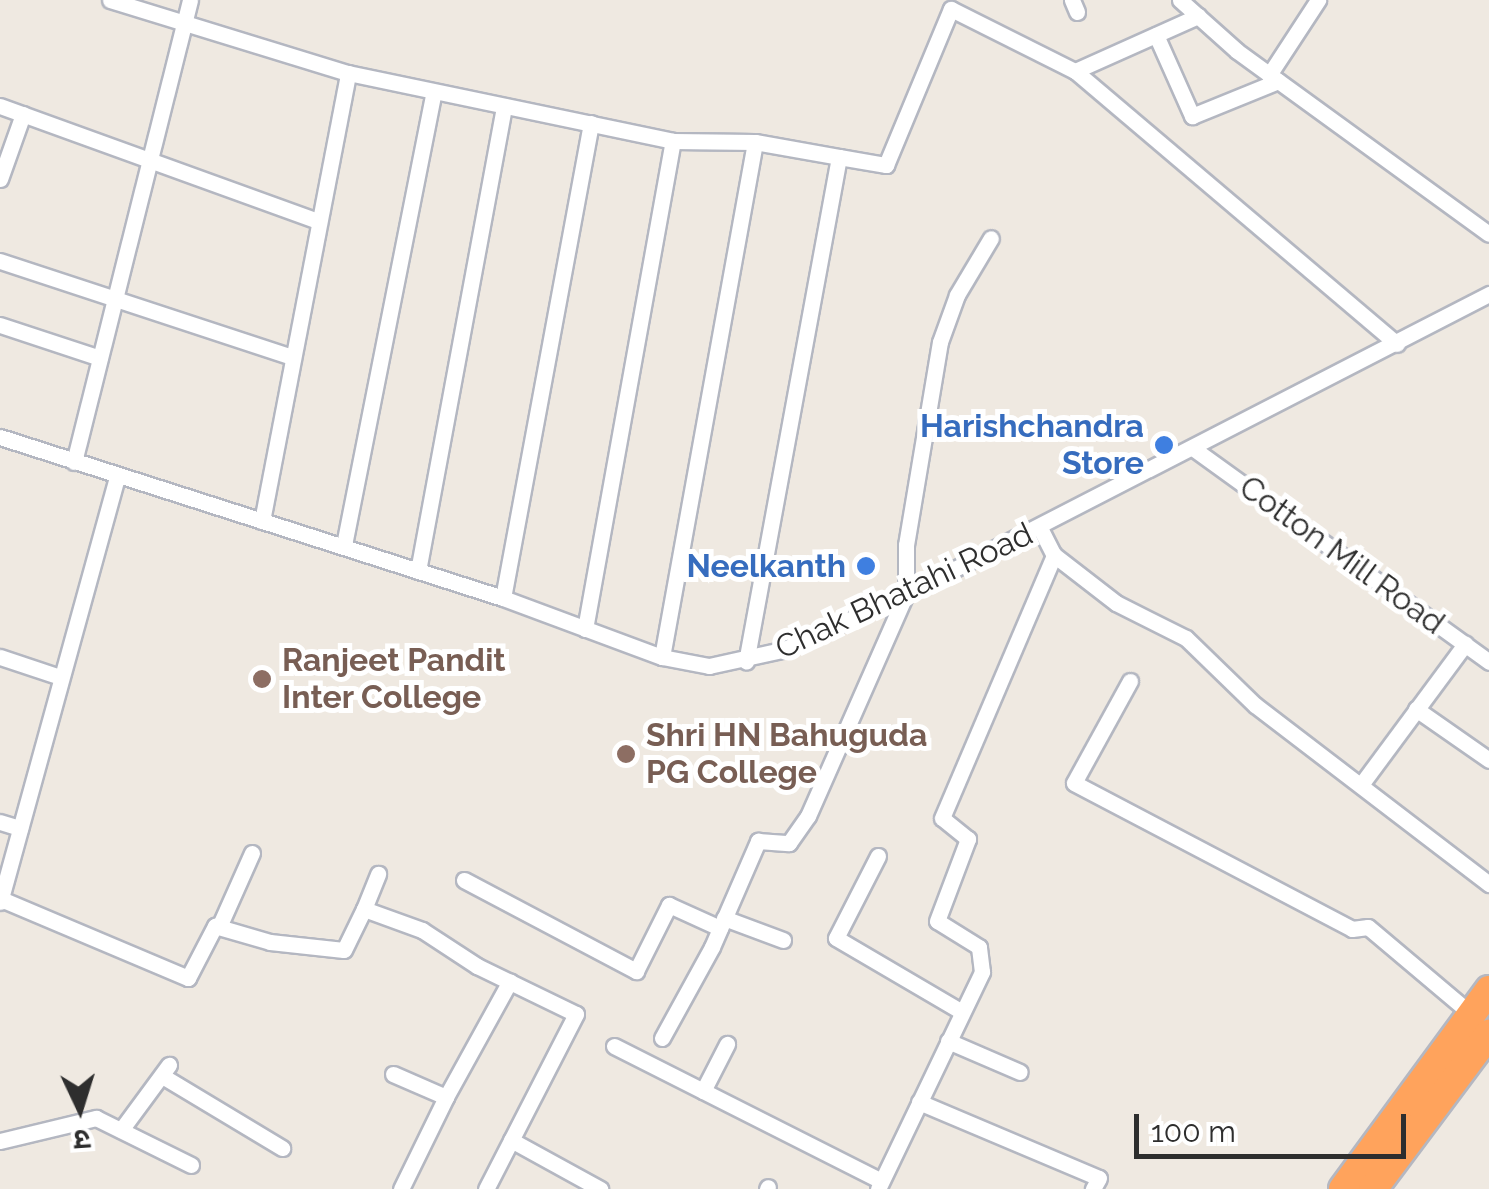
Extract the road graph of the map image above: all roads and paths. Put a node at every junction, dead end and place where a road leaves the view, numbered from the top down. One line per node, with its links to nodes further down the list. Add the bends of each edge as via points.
1 (110, 0): 6 (street)
2 (190, 0): 6 (street)
3 (1180, 0): 5 (street)
4 (1318, 0): 10 (street)
5 (1198, 16): 7 (street); 10 (street)
6 (184, 24): 9 (street); 18 (street)
7 (1156, 35): 8 (street); 10 (street, via 1192,116)
8 (1076, 71): 19 (street, via 952,8 886,165); 28 (street)
9 (348, 73): 11 (street); 21 (street)
10 (1273, 78): 22 (street)
11 (433, 94): 13 (street); 37 (street)
12 (0, 106): 14 (street)
13 (504, 106): 15 (street); 39 (street)
14 (23, 114): 18 (street); 20 (street)
15 (591, 123): 16 (street); 41 (street)
16 (672, 141): 17 (street); 42 (street)
17 (755, 142): 19 (street); 45 (street)
18 (151, 156): 21 (street); 26 (street)
19 (839, 157): 46 (street)
20 (0, 178)
21 (318, 220): 29 (street)
22 (1489, 234)
23 (991, 238): 40 (street, via 957,294 940,342 906,545)
24 (0, 262): 26 (street)
25 (1489, 294): 28 (street, Chak Bhatahi Road)
26 (115, 300): 29 (street); 30 (street)
27 (0, 325): 30 (street)
28 (1398, 344): 32 (street, Chak Bhatahi Road)
29 (292, 357): 35 (street)
30 (100, 358): 33 (street)
31 (0, 437): 33 (street, Chak Bhatahi Road)
32 (1194, 449): 36 (street, Chak Bhatahi Road); 43 (street, Cotton Mill Road)
33 (74, 462): 34 (street, Chak Bhatahi Road)
34 (117, 478): 35 (street, Chak Bhatahi Road); 48 (street)
35 (262, 521): 37 (street, Chak Bhatahi Road)
36 (1040, 528): 38 (street); 40 (street, Chak Bhatahi Road)
37 (344, 545): 39 (street, Chak Bhatahi Road)
38 (1054, 555): 52 (street, via 1116,603 1186,638 1255,705); 67 (street, via 944,810 946,824 968,839 937,921 972,940 982,955 982,972)
39 (418, 571): 41 (street, Chak Bhatahi Road)
40 (906, 594): 46 (street, Chak Bhatahi Road); 62 (street, via 808,816 789,844 758,841)
41 (503, 598): 42 (street, Chak Bhatahi Road)
42 (585, 629): 45 (street, Chak Bhatahi Road)
43 (1464, 644): 47 (street, Cotton Mill Road); 50 (street)
44 (0, 656): 48 (street)
45 (662, 657): 46 (street, Chak Bhatahi Road, via 709,666)
46 (746, 662)
47 (1489, 662)
48 (60, 677): 54 (street)
49 (1130, 681): 68 (street, via 1074,783 1352,930 1368,928)
50 (1416, 709): 51 (street); 52 (street)
51 (1489, 760)
52 (1363, 782): 59 (street)
53 (0, 822): 54 (street)
54 (20, 828): 60 (street)
55 (252, 853): 63 (street)
56 (878, 856): 67 (street, via 836,938)
57 (378, 874): 61 (street)
58 (464, 880): 62 (street, via 636,971 669,905)
59 (1489, 884)
60 (0, 900): 63 (street, via 188,978)
61 (364, 908): 63 (street, via 344,950 270,942); 65 (street, via 422,930)
62 (722, 923): 64 (street); 69 (street)
63 (218, 927)
64 (783, 940)
65 (510, 982): 76 (street); 79 (street, via 576,1014)
66 (1489, 990): 68 (highway)
67 (962, 1012): 70 (street)
68 (1480, 1024): 88 (highway); 89 (highway)
69 (662, 1038)
70 (948, 1042): 73 (street); 77 (street)
71 (727, 1044): 75 (street)
72 (614, 1046): 75 (street)
73 (1020, 1072)
74 (393, 1074): 76 (street)
75 (703, 1091): 83 (street)
76 (446, 1097): 84 (street)
77 (919, 1102): 83 (street); 87 (street, via 1099,1178)
78 (121, 1130): 80 (street, via 96,1118); 81 (street, via 166,1071); 82 (street)
79 (511, 1140): 85 (street); 86 (street)
80 (0, 1141)
81 (282, 1148)
82 (191, 1165)
83 (880, 1185)
84 (401, 1189)
85 (486, 1189)
86 (600, 1189)
87 (1094, 1189)
88 (1343, 1189)
89 (1372, 1189)

